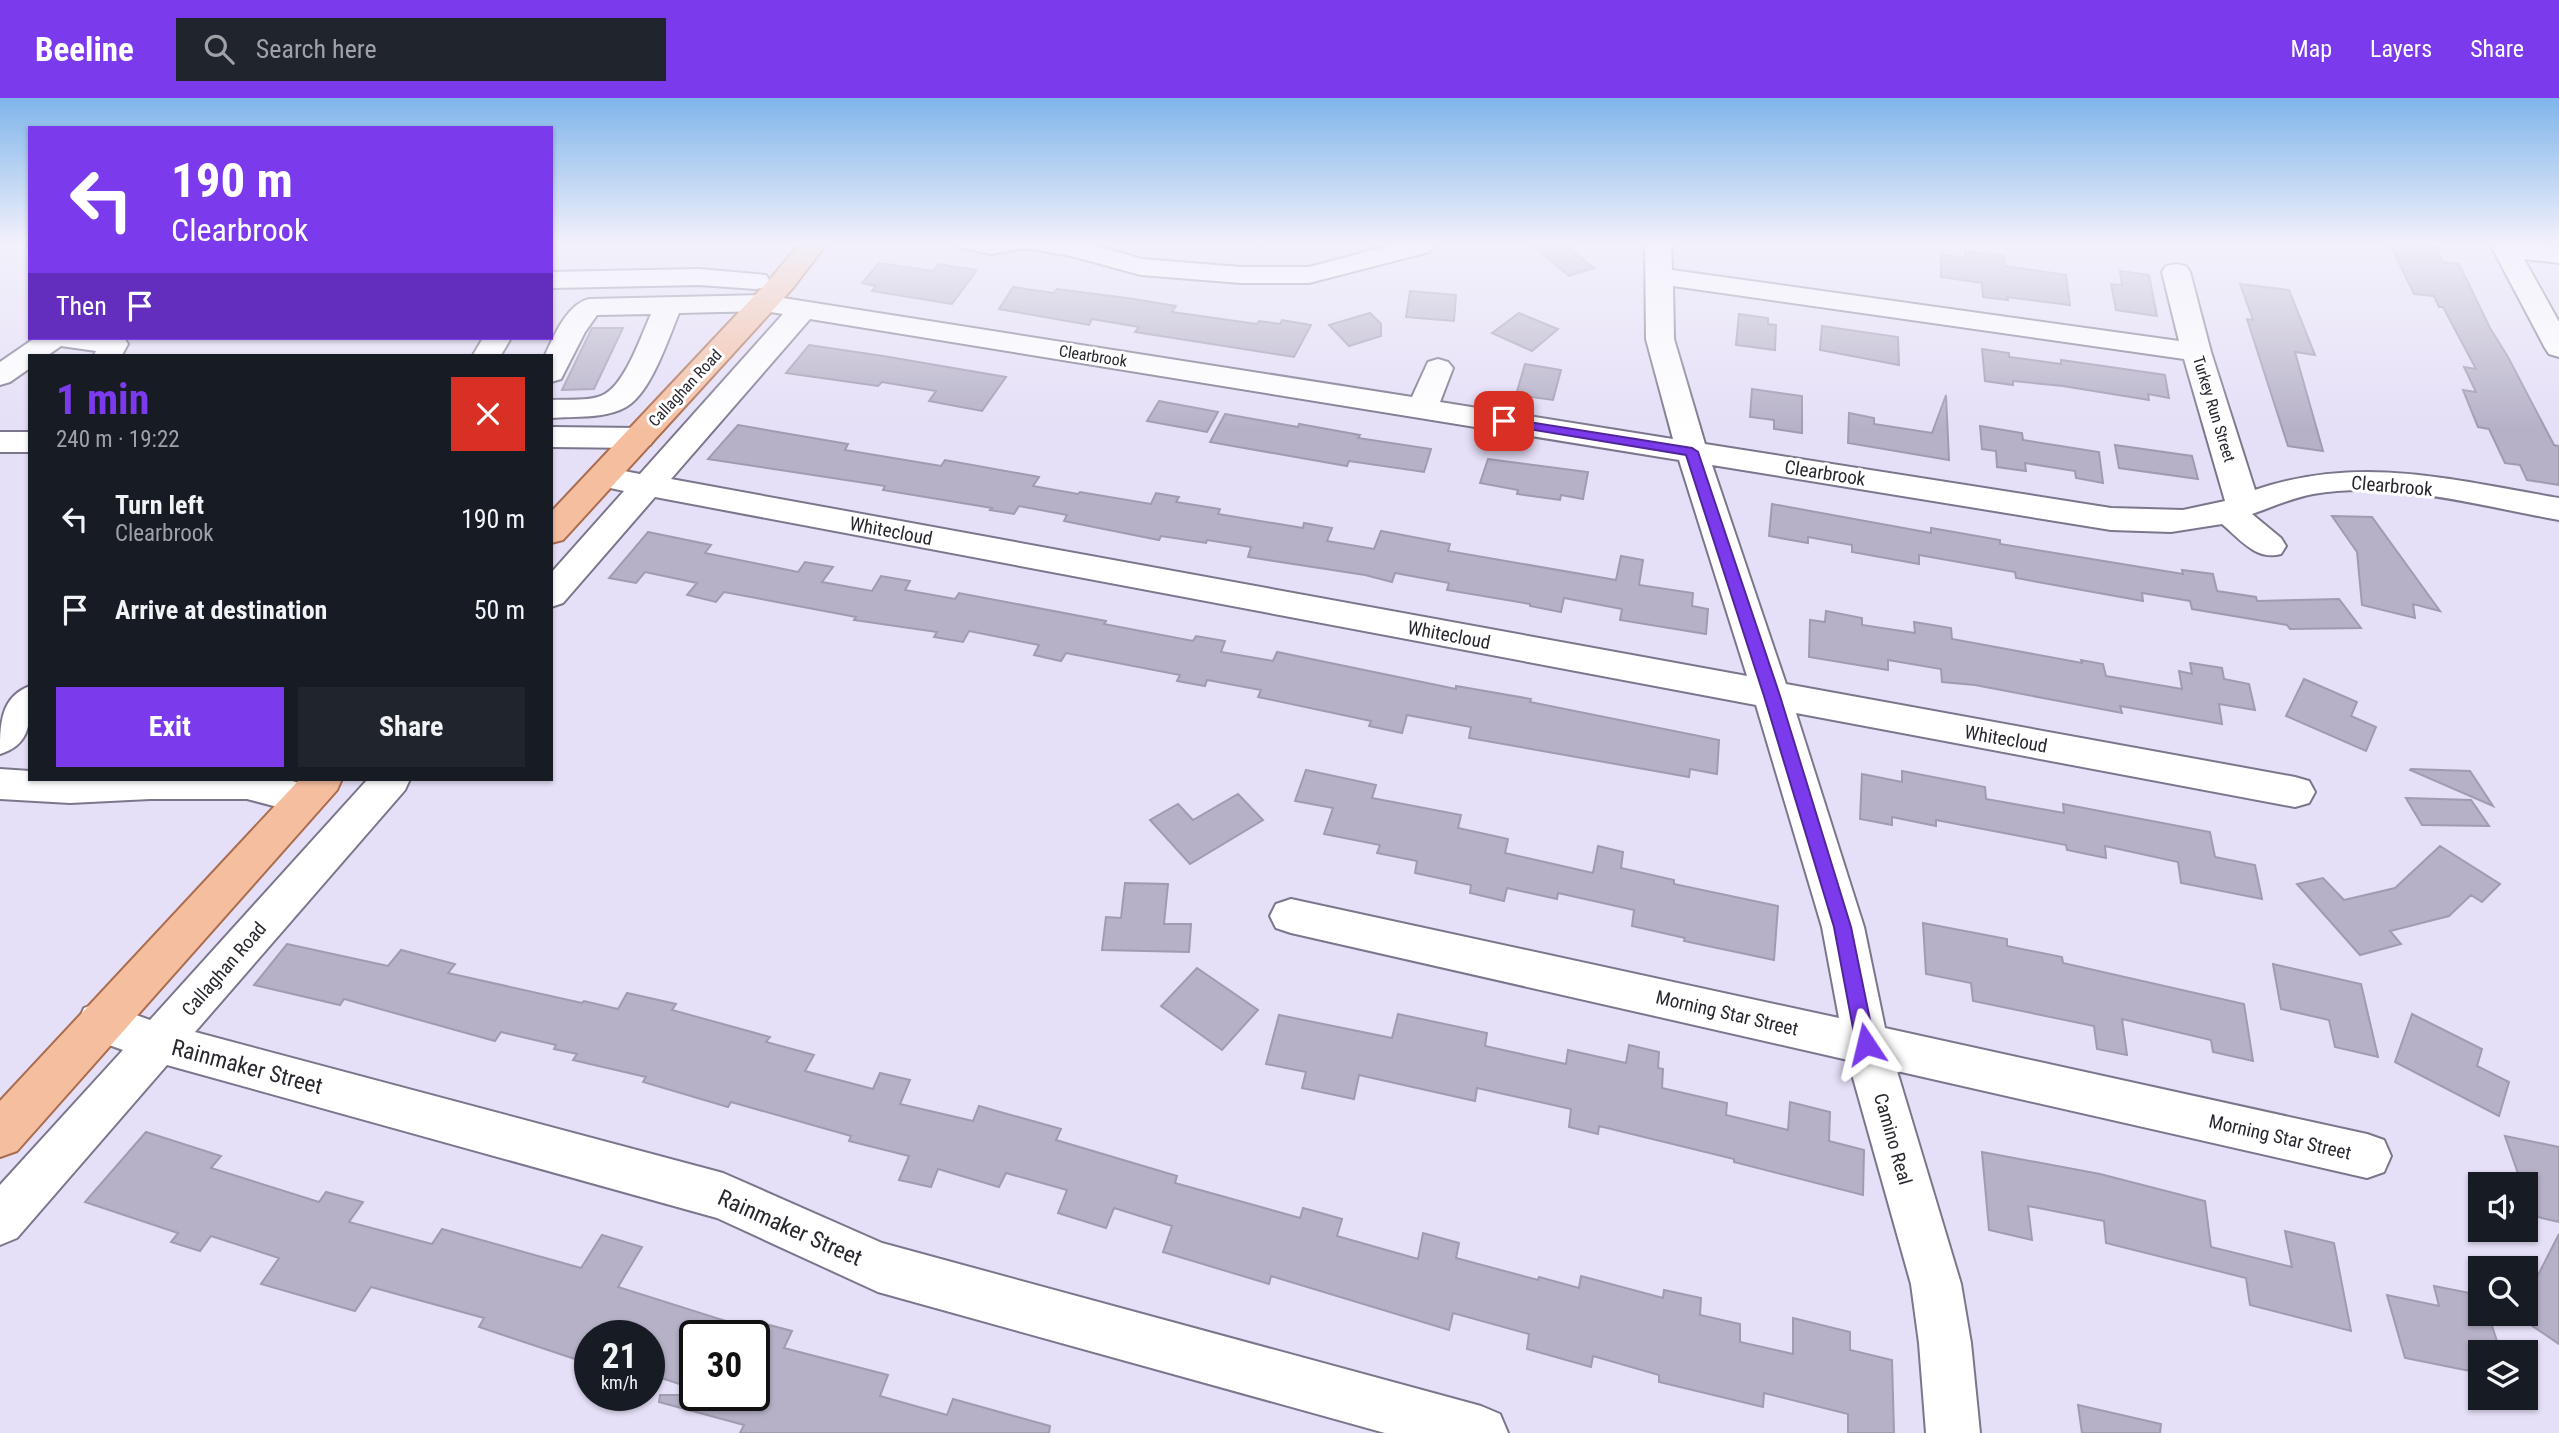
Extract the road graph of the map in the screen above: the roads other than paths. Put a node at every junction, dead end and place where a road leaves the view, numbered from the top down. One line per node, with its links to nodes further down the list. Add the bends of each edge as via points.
1 (674, 304): 8 (street)
2 (763, 304): 23 (main road, Callaghan Road)
3 (792, 304): 9 (street, Clearbrook)
4 (1659, 304): 26 (street, Camino Real, via 1660,339)
5 (1920, 304): 13 (street)
6 (2184, 304): 13 (street, Turkey Run Street)
7 (2535, 304): 12 (street)
8 (668, 305): 18 (street, via 589,307); 21 (street, via 631,385 618,399 598,406)
9 (802, 310): 20 (street, Clearbrook); 28 (street, Callaghan Road)
10 (50, 340): 14 (street)
11 (81, 340): 15 (street, via 114,344)
12 (2559, 348)
13 (2196, 352): 29 (street, Turkey Run Street)
14 (31, 354)
15 (109, 354)
16 (28, 356): 19 (street)
17 (1438, 368): 20 (street)
18 (553, 369)
19 (0, 376)
20 (1423, 408): 26 (street, Clearbrook)
21 (553, 409)
22 (553, 437): 23 (street)
23 (639, 438): 27 (main road, Callaghan Road)
24 (0, 442): 25 (street)
25 (28, 442)
26 (1692, 452): 29 (street, Clearbrook, via 2110,519 2171,521); 34 (street, Camino Real)
27 (603, 477): 28 (street, Whitecloud); 31 (main road, Callaghan Road)
28 (647, 486): 33 (street, Callaghan Road); 34 (street, Whitecloud)
29 (2235, 508): 30 (street, Clearbrook, via 2306,485 2369,482); 32 (street)
30 (2559, 509)
31 (553, 530)
32 (2269, 546)
33 (553, 593)
34 (1772, 696): 41 (street, Whitecloud); 45 (street, Camino Real, via 1843,927)
35 (28, 703): 36 (street)
36 (0, 740)
37 (152, 781): 39 (street, via 70,788); 40 (street)
38 (389, 781): 44 (street, Callaghan Road)
39 (0, 785)
40 (313, 789): 43 (main road)
41 (2294, 792)
42 (1291, 916): 45 (street, Morning Star Street)
43 (100, 1022): 44 (street, Rainmaker Street); 46 (main road)
44 (159, 1043): 48 (street, Callaghan Road); 49 (street, Rainmaker Street, via 723,1196 878,1266)
45 (1866, 1044): 47 (street, Morning Star Street); 50 (street, Camino Real, via 1936,1284)
46 (5, 1123)
47 (2367, 1156)
48 (0, 1221)
49 (1481, 1433)
50 (1953, 1433)

